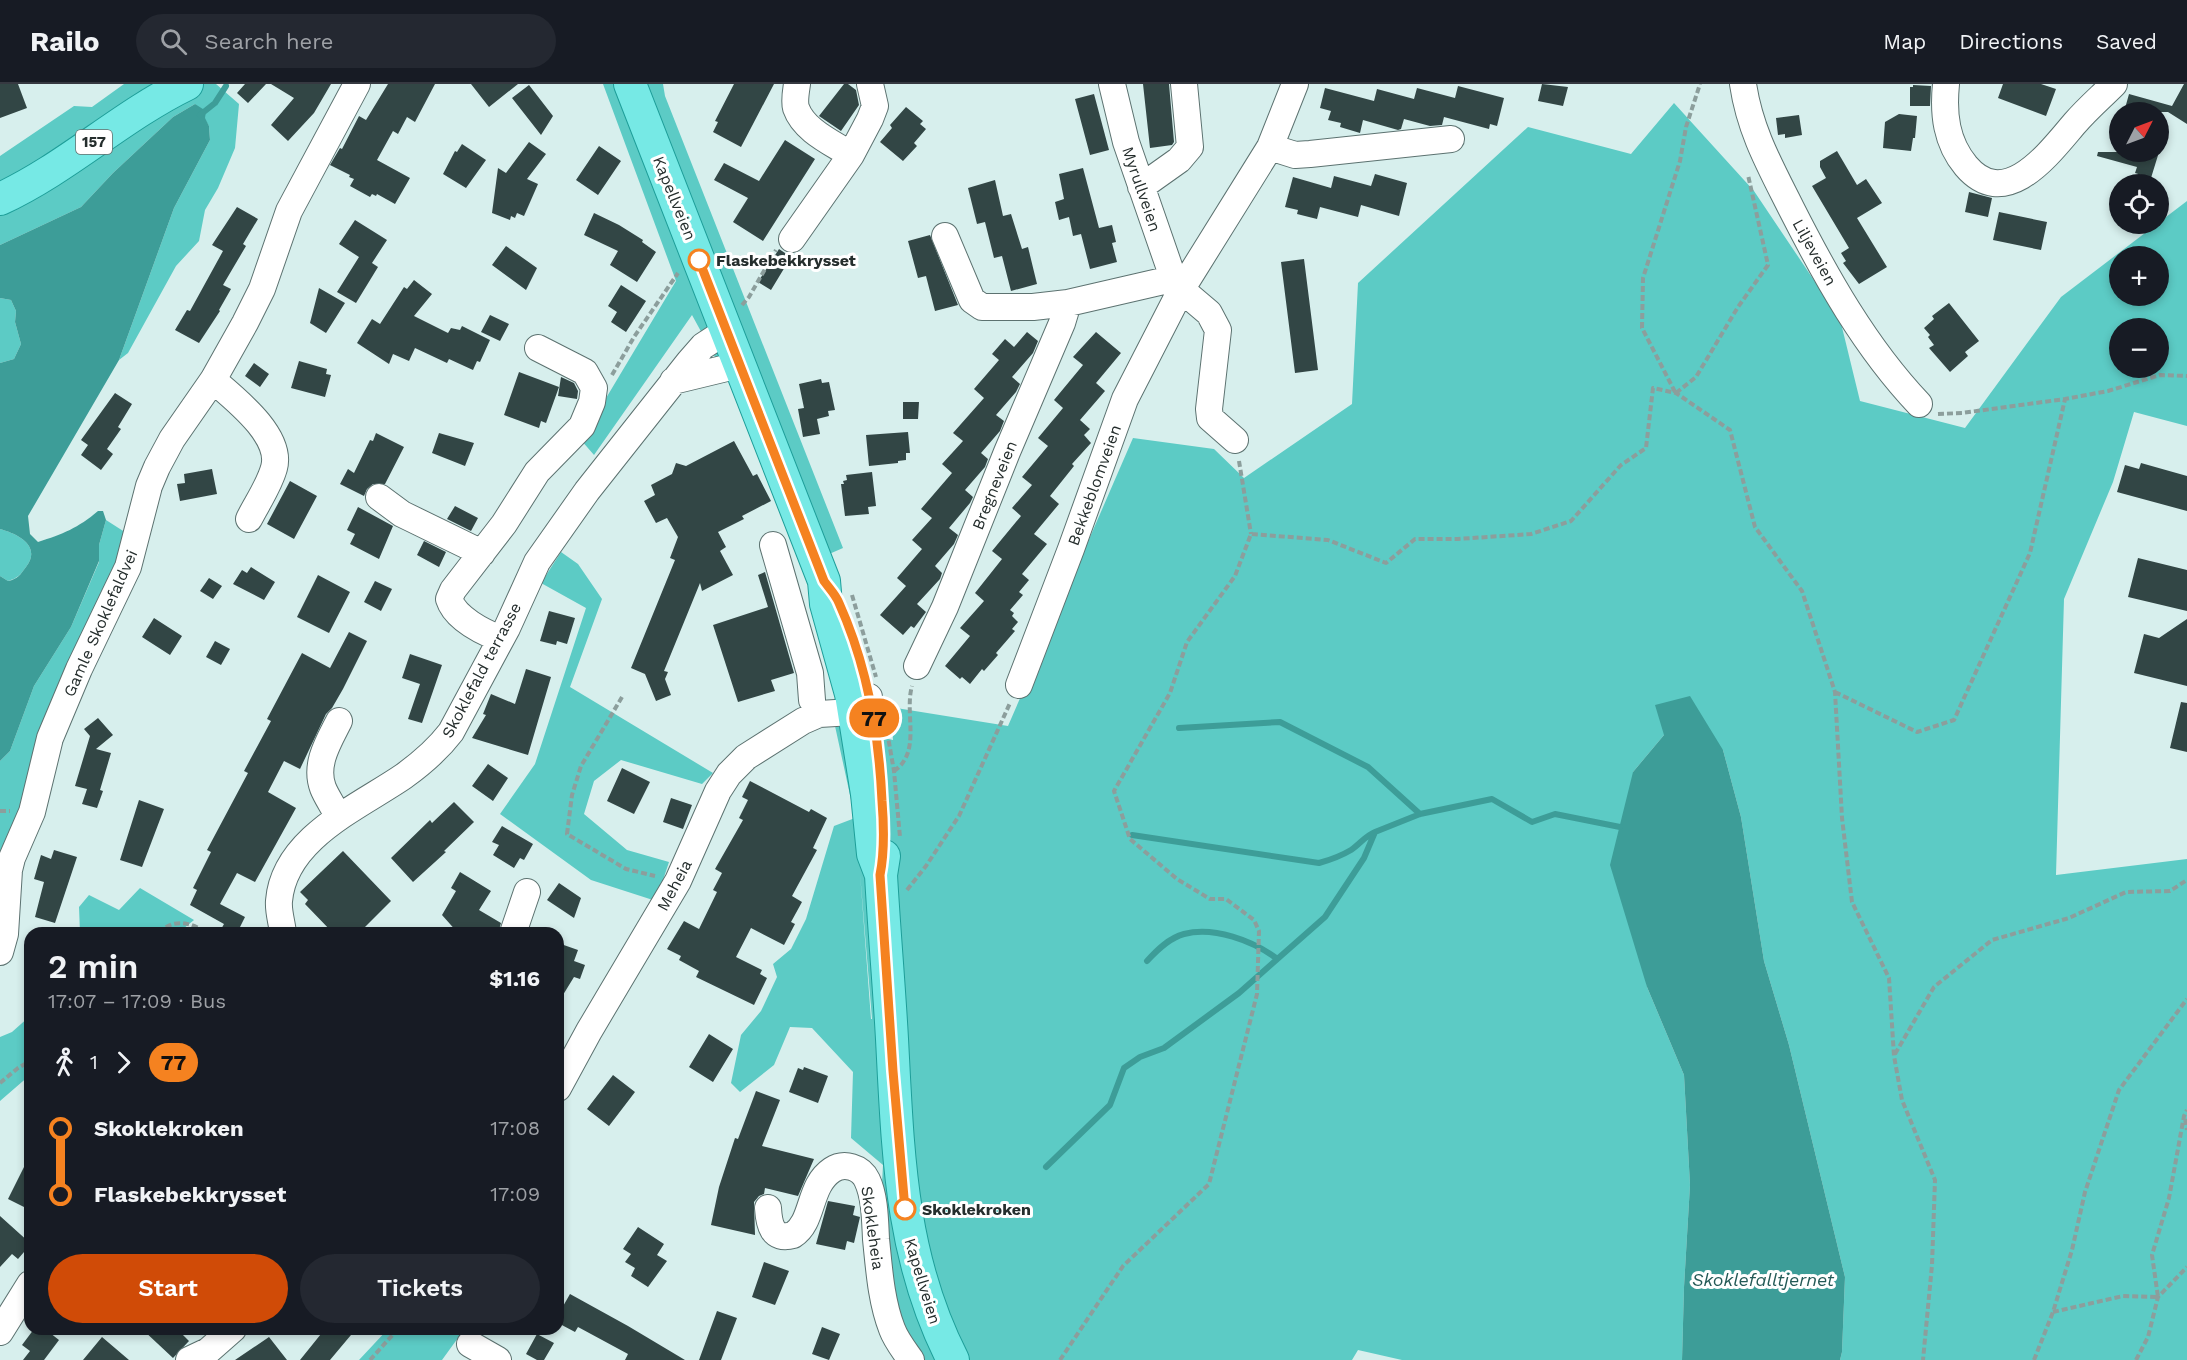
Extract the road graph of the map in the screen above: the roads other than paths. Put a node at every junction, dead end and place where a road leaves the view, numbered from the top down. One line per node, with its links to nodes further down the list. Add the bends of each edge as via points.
1 (187, 84): 16 (main road, 157, via 150,104 53,170)
2 (357, 84): 24 (street, Gamle Skoklefaldvei, via 293,202 262,289)
3 (630, 84): 21 (main road, Kapellveien)
4 (797, 84): 14 (street, via 796,108 803,119 813,131)
5 (870, 84): 14 (street, via 875,106)
6 (1112, 84): 15 (street, Myrullveien)
7 (1184, 84): 15 (street, via 1191,144 1179,159)
8 (1295, 84): 13 (street, Bekkeblomveien)
9 (1743, 84): 26 (street, Liljeveien, via 1758,143 1810,247 1896,380)
10 (1946, 84): 11 (street, via 1944,115 1950,137 1971,171 1990,182 2008,182 2031,171)
11 (2114, 84)
12 (1451, 139): 13 (street, via 1295,155)
13 (1270, 147): 19 (street, Bekkeblomveien)
14 (851, 155): 18 (street)
15 (1141, 187): 19 (street, Myrullveien)
16 (0, 199)
17 (945, 236): 20 (street, via 978,306)
18 (792, 239)
19 (1176, 285): 20 (street); 27 (street, via 1209,313 1218,330 1210,418); 34 (street, Bekkeblomveien, via 1125,399)
20 (1068, 303): 33 (street, Bregneveien, via 945,607)
21 (726, 331): 23 (main road, Kapellveien); 25 (street, Skoklefald terrasse, via 703,346)
22 (538, 348): 31 (street, via 585,372 594,388 592,402 582,426 537,472)
23 (739, 364): 25 (street); 35 (main road, Kapellveien, via 824,581 826,604)
24 (213, 380): 29 (street, via 253,418 274,447 274,468); 42 (street, Gamle Skoklefaldvei, via 157,467 129,567 50,738 32,812 9,870 5,934)
25 (673, 381): 32 (street, Skoklefald terrasse, via 559,528 537,562)
26 (1918, 404)
27 (1235, 440)
28 (379, 497): 31 (street, via 402,513)
29 (249, 519)
30 (773, 545): 36 (street)
31 (482, 553): 32 (street, via 449,599 452,608 465,619)
32 (501, 639): 38 (street, Skoklefald terrasse, via 443,742 404,776)
33 (917, 666)
34 (1019, 685)
35 (858, 701): 36 (street, Meheia, via 831,701); 47 (main road, Kapellveien, via 873,854 893,884 896,1106 908,1231)
36 (816, 707): 43 (street, Meheia, via 733,768 718,791 678,880)
37 (339, 720): 38 (street, via 320,767 323,788)
38 (339, 817): 40 (street, Skoklefald terrasse, via 296,856 289,868 279,904)
39 (526, 892): 41 (street)
40 (282, 927)
41 (515, 927)
42 (0, 952)
43 (564, 1077)
44 (768, 1208): 50 (street, Skokleheia, via 775,1233 793,1236 798,1233 817,1186 835,1168 848,1166 865,1177 874,1211 880,1281 890,1324)
45 (24, 1294): 46 (street)
46 (0, 1332)
47 (938, 1332): 50 (street, Skokleheia); 53 (main road, Kapellveien)
48 (226, 1335): 51 (street, via 208,1351)
49 (470, 1344): 52 (street)
50 (908, 1359)
51 (189, 1360)
52 (498, 1360)
53 (953, 1360)

